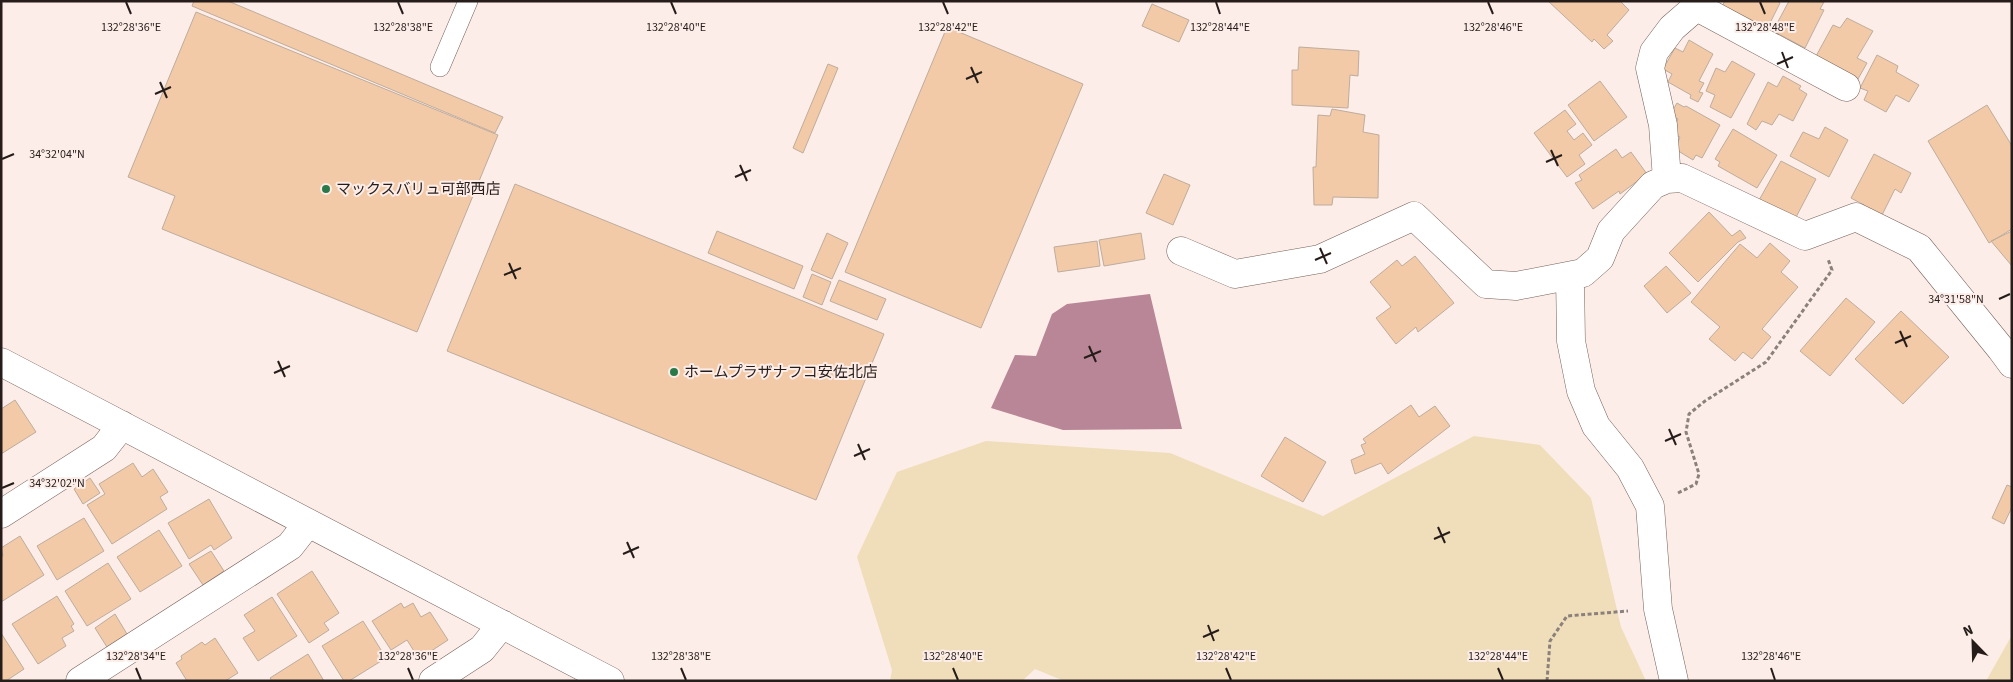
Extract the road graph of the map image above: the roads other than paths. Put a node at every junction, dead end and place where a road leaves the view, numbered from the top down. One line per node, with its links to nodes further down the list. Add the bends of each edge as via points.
1 (468, 1): 3 (lane)
2 (1700, 4): 4 (street); 5 (street, via 1672,28 1654,52 1650,68 1663,125)
3 (440, 67)
4 (1846, 87)
5 (1667, 179): 7 (street, via 1652,185 1611,231 1600,258 1583,273); 9 (street, via 1682,178 1806,236 1856,217 1919,248)
6 (1181, 251): 7 (street, via 1235,274 1320,259 1414,216 1486,284 1516,286)
7 (1570, 276): 17 (street, via 1571,341 1581,390 1596,426 1630,468 1650,506 1658,609)
8 (1, 362): 10 (street)
9 (2012, 364)
10 (122, 425): 11 (street, via 104,448); 12 (street)
11 (1, 514)
12 (308, 523): 13 (street); 14 (street, via 290,546)
13 (502, 624): 15 (street, via 482,649); 16 (street)
14 (80, 681)
15 (433, 681)
16 (610, 681)
17 (1674, 681)

